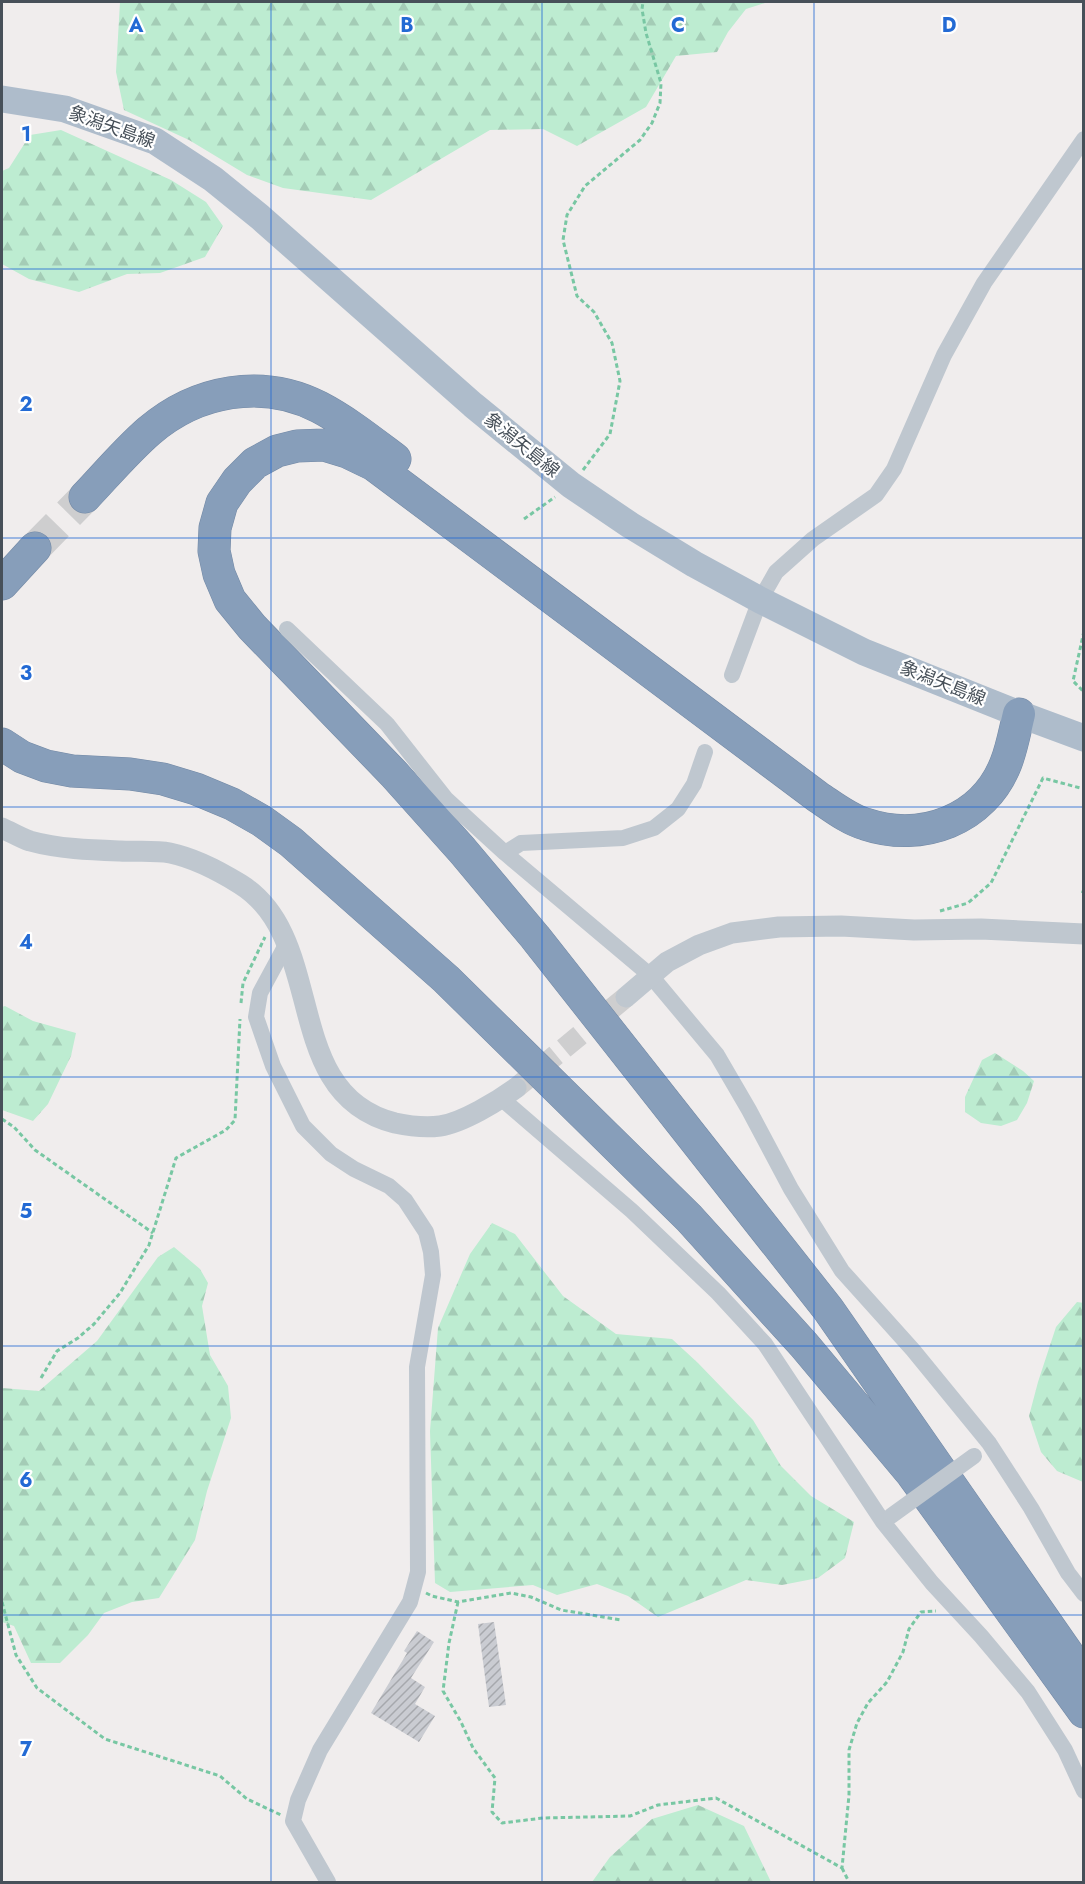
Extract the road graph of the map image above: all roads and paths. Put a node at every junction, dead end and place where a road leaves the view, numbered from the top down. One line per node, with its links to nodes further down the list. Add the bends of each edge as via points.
1 (644, 2): 4 (path, via 646,33 661,83 660,103 640,140 585,186 567,215 564,232 577,296 594,312 612,343 620,381 610,434)
2 (2, 99): 4 (main road, 象潟矢島線, via 65,109 155,141 213,179 472,405)
3 (1083, 139): 9 (street, via 984,283 944,355 888,478 876,495 776,572)
4 (571, 485): 6 (path); 9 (main road, 象潟矢島線, via 694,564)
5 (85, 497): 14 (highway, via 149,431 175,412 205,398 236,391 263,390 292,396 344,422 850,798 895,813 918,813 941,806 976,777)
6 (524, 519)
7 (34, 548): 8 (highway)
8 (2, 584)
9 (760, 600): 12 (street); 14 (main road, 象潟矢島線, via 864,651)
10 (287, 629): 20 (street, via 387,723 446,799)
11 (1083, 631): 13 (path, via 1073,681)
12 (732, 675)
13 (1083, 692)
14 (1019, 714): 15 (main road, 象潟矢島線); 36 (highway, via 1006,763 978,804 937,827 889,830 864,824 818,797 374,465 347,452 324,445 297,446 255,463 222,503 215,528 214,551 230,600 394,774 535,936 828,1309)
15 (1083, 738)
16 (2, 744): 36 (highway, via 46,766 163,779 196,789 232,804 291,842 446,979 688,1218)
17 (705, 752): 20 (street, via 684,801 654,828 623,837 520,843)
18 (1083, 789): 23 (path, via 1042,778 991,882 968,903)
19 (2, 828): 24 (street, via 29,841 89,850 169,853 210,867 243,885 270,910)
20 (506, 854): 27 (street)
21 (1083, 889): 22 (path)
22 (1083, 897)
23 (934, 912)
24 (275, 921): 26 (street); 29 (path, via 243,983)
25 (1083, 934): 27 (street, via 779,927 732,933 699,945 667,962)
26 (287, 943): 31 (street, via 314,1039 330,1076 350,1101 378,1119 409,1126 441,1126 467,1117); 38 (street, via 260,993 256,1017 273,1066 303,1126 331,1154 389,1186 405,1200 426,1232 431,1252 433,1275 417,1367 418,1572)
27 (651, 976): 28 (street); 35 (street, via 717,1055 791,1190 842,1271)
28 (626, 997)
29 (241, 1005)
30 (240, 1016): 33 (path, via 236,1120 177,1158)
31 (509, 1093): 37 (street, via 718,1293 765,1344)
32 (2, 1119): 33 (path, via 35,1150)
33 (153, 1233): 34 (path, via 120,1293 94,1324 57,1351)
34 (41, 1378)
35 (989, 1443): 37 (street, bridge); 39 (street)
36 (923, 1467): 44 (highway); 45 (highway)
37 (887, 1519): 43 (street, via 932,1583)
38 (414, 1586): 41 (path, via 432,1596); 47 (street, via 410,1602 320,1750)
39 (1083, 1594)
40 (2, 1602): 47 (path, via 16,1655 37,1688 105,1739 220,1776 247,1798)
41 (458, 1602): 42 (path, via 511,1593 561,1610); 48 (path, via 443,1691 473,1748 495,1778 492,1812 502,1823 630,1816 658,1805 716,1798)
42 (621, 1620)
43 (967, 1621): 46 (street, via 1028,1692 1065,1750); 48 (path, via 941,1611 921,1612 909,1629 903,1652 887,1682 857,1723 849,1750)
44 (1083, 1677)
45 (1083, 1713)
46 (1083, 1791)
47 (293, 1821): 49 (street)
48 (842, 1869): 50 (path)
49 (328, 1882)
50 (849, 1882)

